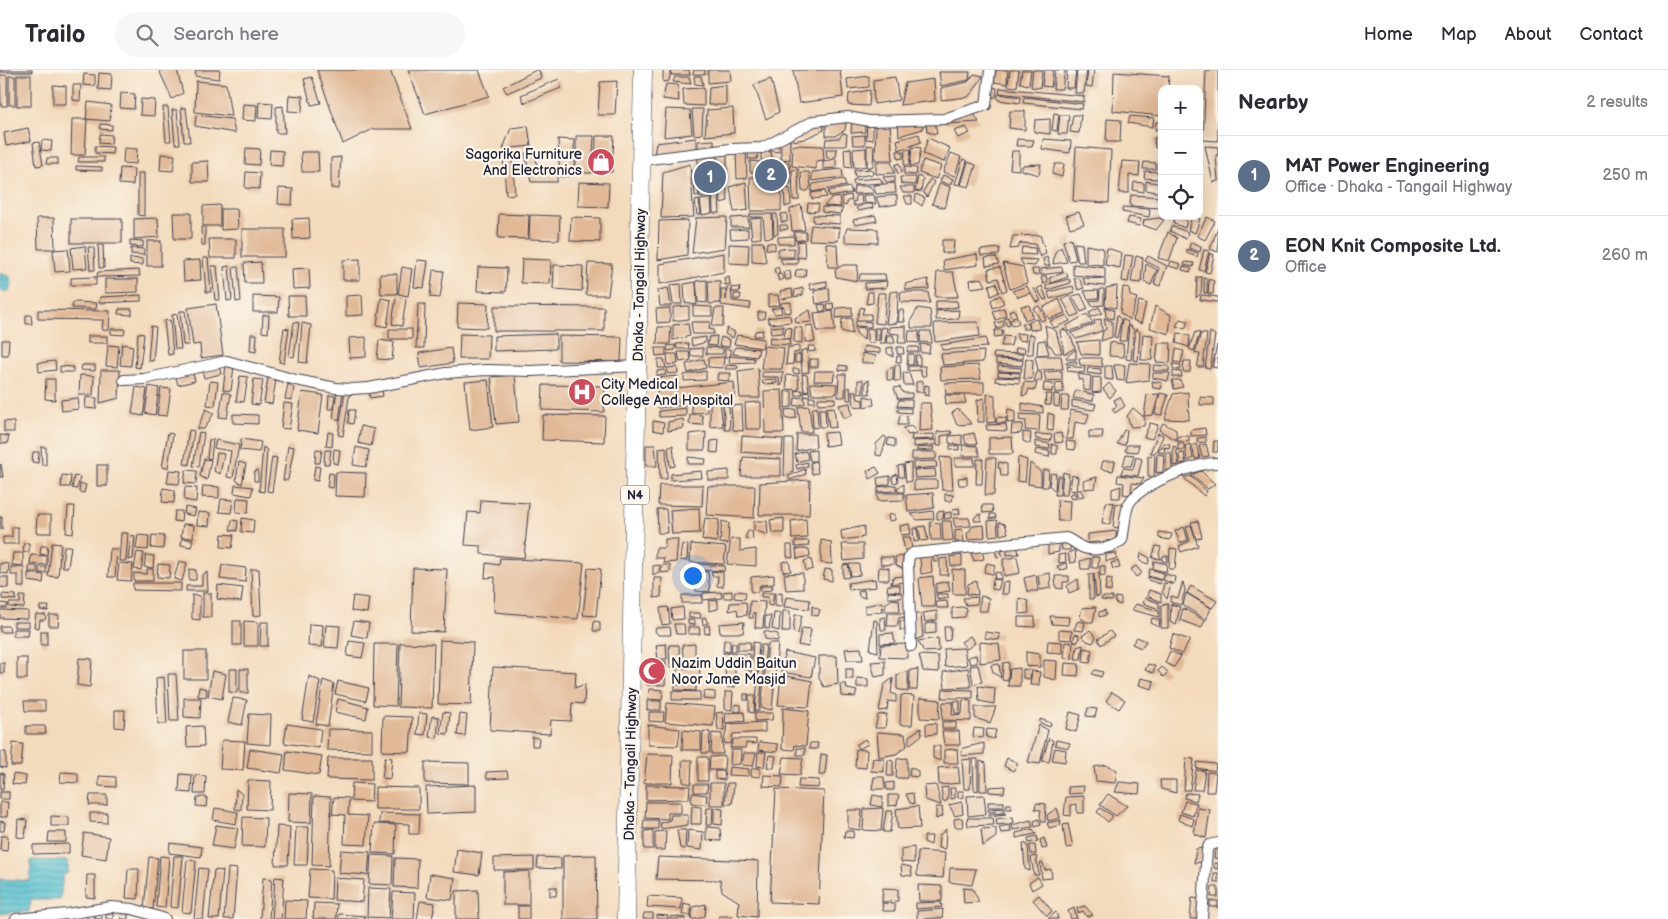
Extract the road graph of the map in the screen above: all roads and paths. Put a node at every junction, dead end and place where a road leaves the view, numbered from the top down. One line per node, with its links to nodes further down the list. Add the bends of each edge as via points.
1 (643, 70): 3 (highway, Dhaka - Tangail Highway / N4)
2 (990, 70): 3 (street, via 986,106 944,119 869,121 848,117 814,120 762,148)
3 (642, 160): 4 (highway, Dhaka - Tangail Highway / N4)
4 (638, 366): 5 (street, via 446,373 350,389 296,380 227,361 144,379); 11 (highway, Dhaka - Tangail Highway / N4)
5 (124, 380)
6 (1218, 463): 7 (street, via 1191,467 1145,488 1130,502 1122,540 1109,548 1080,547 1066,538 913,553 908,564)
7 (911, 646)
8 (1218, 843): 12 (street, via 1209,845 1207,850)
9 (16, 919): 10 (street, via 111,907 133,909)
10 (165, 919)
11 (626, 919)
12 (1202, 919)

